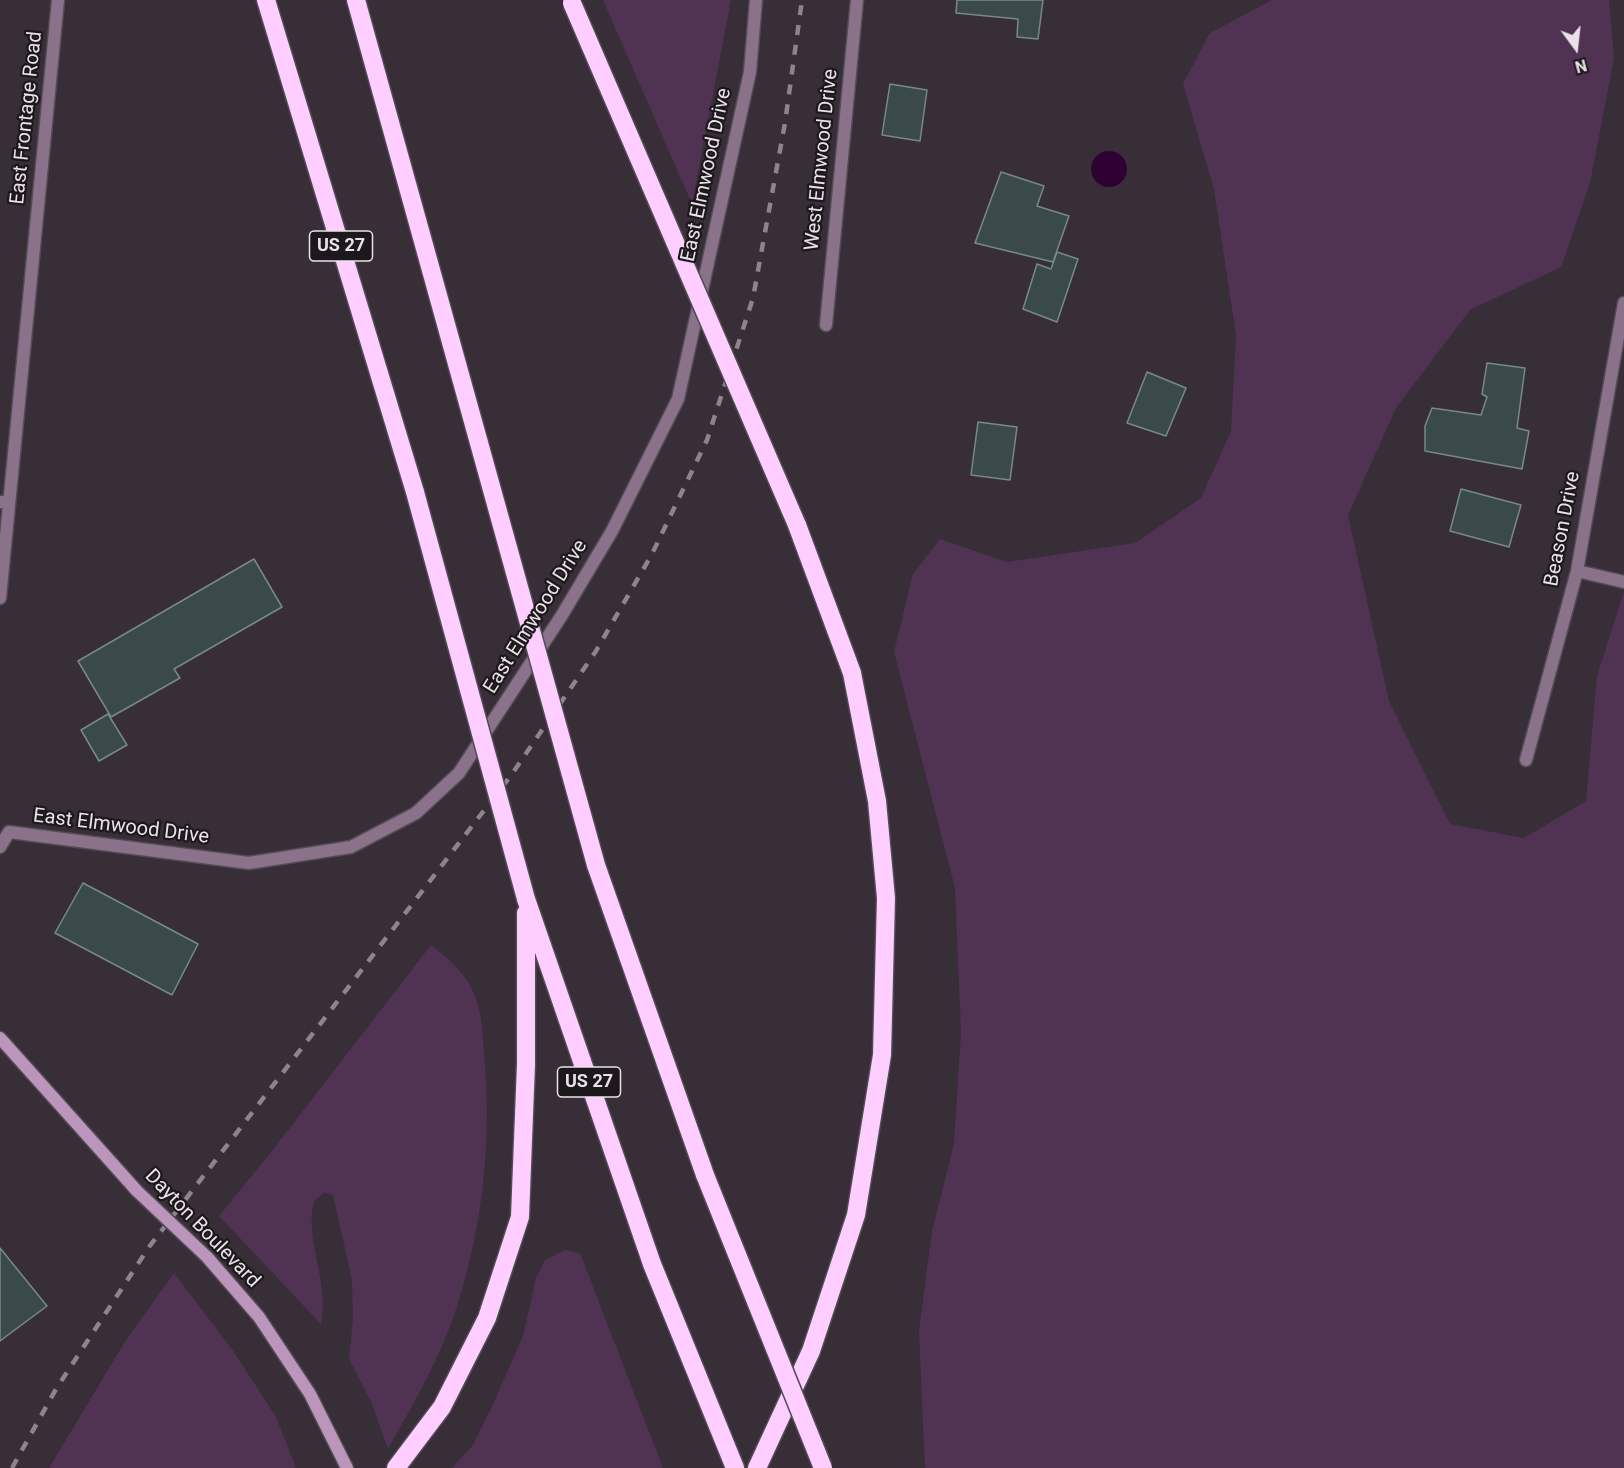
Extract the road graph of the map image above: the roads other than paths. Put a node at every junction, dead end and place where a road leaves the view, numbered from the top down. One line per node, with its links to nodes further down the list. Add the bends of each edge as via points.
1 (58, 0): 9 (street, East Frontage Road)
2 (266, 0): 15 (highway, US 27, bridge, via 415,492)
3 (356, 0): 21 (highway, bridge, via 596,865 705,1175)
4 (756, 0): 14 (street, East Elmwood Drive, via 750,72 678,399 612,531 459,773 416,813 351,847 249,863 9,832)
5 (857, 0): 8 (street, West Elmwood Drive)
6 (571, 1): 20 (highway, bridge, via 797,525 852,673 877,801 886,898 882,1055 856,1215 812,1351)
7 (1624, 303): 10 (street, Beason Drive)
8 (826, 325)
9 (5, 502): 12 (street, East Frontage Road)
10 (1577, 571): 11 (street); 13 (street, Beason Drive)
11 (1624, 582)
12 (0, 598)
13 (1526, 760)
14 (0, 847)
15 (526, 899): 18 (highway, via 526,1064 520,1217 487,1318 442,1407); 19 (highway, US 27, via 652,1264)
16 (0, 1038): 17 (main road, Dayton Boulevard, bridge, via 137,1191 207,1257 259,1317 310,1394)
17 (347, 1468)
18 (396, 1468)
19 (735, 1468)
20 (757, 1468)
21 (823, 1468)

